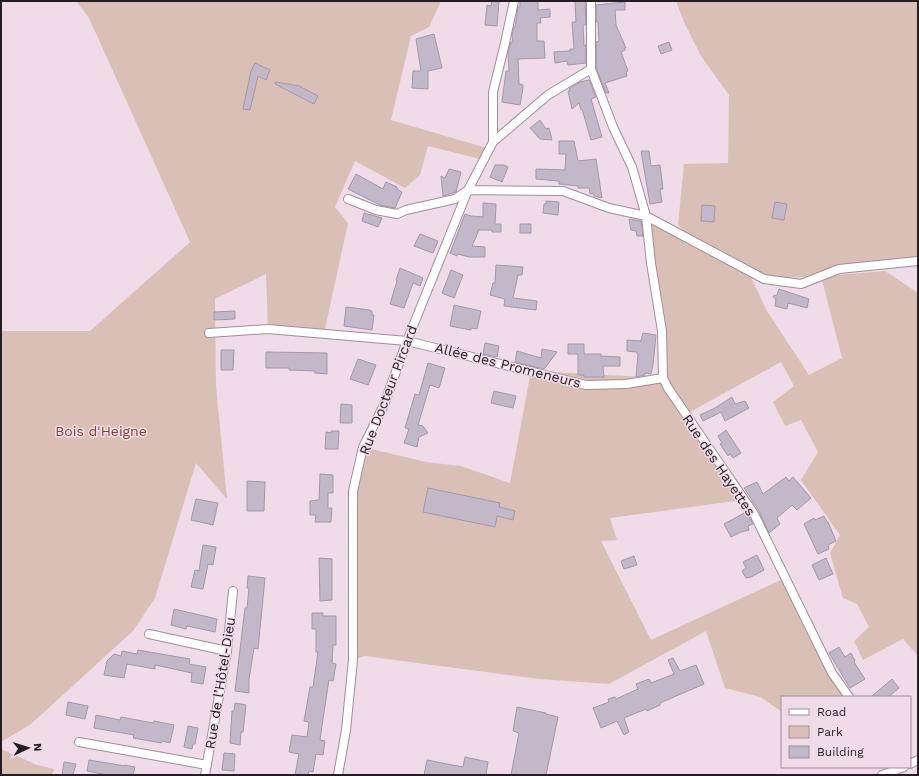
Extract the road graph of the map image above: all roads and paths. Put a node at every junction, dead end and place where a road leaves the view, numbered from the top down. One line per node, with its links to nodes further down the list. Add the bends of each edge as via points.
1 (514, 1): 4 (street, via 493,92)
2 (591, 1): 3 (street)
3 (591, 69): 4 (street, Rue Docteur Pircard, via 548,95); 7 (street, Rue des Hayettes, via 613,127 632,167)
4 (493, 142): 5 (street, Rue Docteur Pircard)
5 (468, 190): 6 (street, via 455,198 398,214 376,210); 7 (street, via 564,191 609,208); 10 (street, Rue Docteur Pircard)
6 (348, 199)
7 (646, 216): 8 (street, via 764,279 801,284 839,269); 11 (street, Rue des Hayettes, via 662,331)
8 (918, 261)
9 (209, 333): 10 (street, Allée des Promeneurs, via 268,329)
10 (407, 340): 11 (street, Allée des Promeneurs, via 586,384 626,384); 20 (street, Rue Docteur Pircard, via 384,405 363,447 353,491 353,660 346,730)
11 (663, 378): 15 (street, Rue des Hayettes, via 754,514 832,673)
12 (233, 591): 14 (street, Rue de l’Hôtel-Dieu)
13 (148, 634): 14 (street)
14 (227, 651): 17 (street, Rue de l’Hôtel-Dieu)
15 (848, 696)
16 (79, 742): 17 (street)
17 (207, 765): 19 (street, Rue de l’Hôtel-Dieu)
18 (899, 768): 21 (street)
19 (205, 775)
20 (338, 775)
21 (882, 775)

